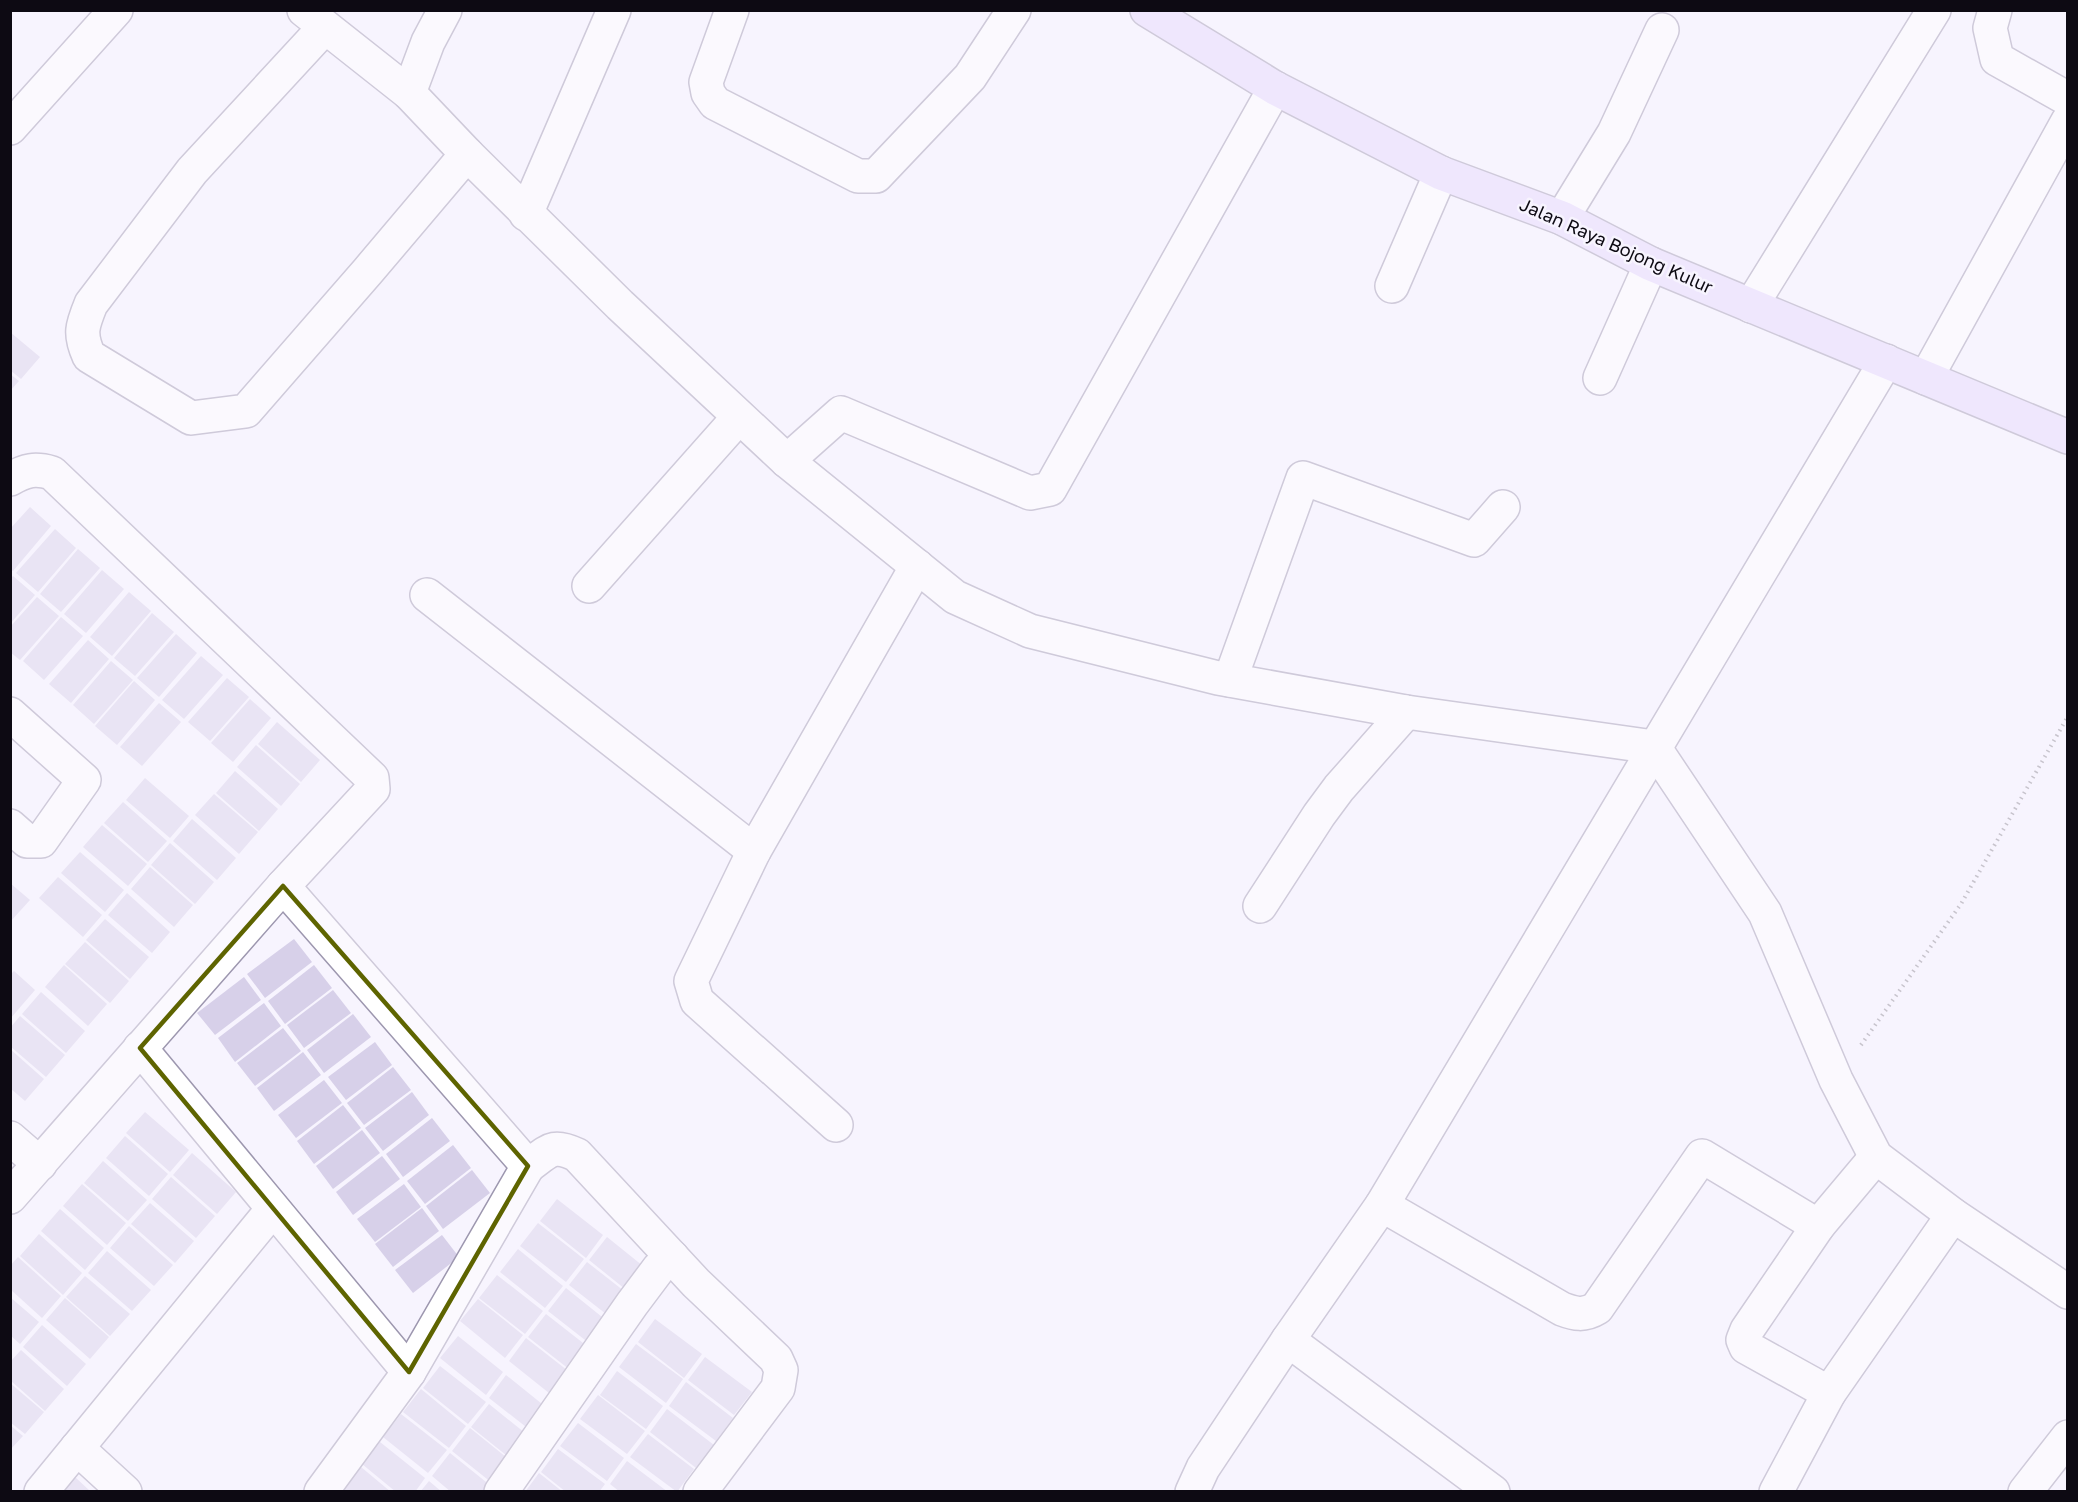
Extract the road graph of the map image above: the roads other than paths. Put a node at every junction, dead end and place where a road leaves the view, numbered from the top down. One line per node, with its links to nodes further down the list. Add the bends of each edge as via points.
1 (116, 10): 15 (street)
2 (445, 10): 12 (street)
3 (614, 10): 18 (street)
4 (732, 10): 5 (street, via 706,82 711,98 858,176 876,176 970,77)
5 (1014, 10)
6 (1934, 10): 22 (street)
7 (1995, 10): 13 (street, via 1990,28 1997,59)
8 (1156, 13): 11 (main road, Jalan Raya Bojong Kulur)
9 (315, 19): 12 (street); 16 (street, via 91,304 82,325 82,341 89,356 191,418 246,411)
10 (1662, 30): 19 (street, via 1614,133)
11 (1275, 88): 17 (main road, Jalan Raya Bojong Kulur); 28 (street, via 1050,489 1030,493 841,412)
12 (409, 93): 16 (street)
13 (2067, 99)
14 (2067, 121): 25 (street)
15 (10, 128)
16 (467, 154): 18 (street)
17 (1442, 173): 19 (main road, Jalan Raya Bojong Kulur); 21 (street)
18 (526, 214): 26 (street)
19 (1562, 218): 20 (main road, Jalan Raya Bojong Kulur)
20 (1651, 264): 22 (main road, Jalan Raya Bojong Kulur); 24 (street)
21 (1392, 286)
22 (1751, 306): 23 (main road, Jalan Raya Bojong Kulur)
23 (1886, 361): 25 (main road, Jalan Raya Bojong Kulur); 37 (street)
24 (1600, 378)
25 (1926, 378): 27 (main road, Jalan Raya Bojong Kulur)
26 (740, 417): 28 (street); 32 (street)
27 (2067, 437)
28 (786, 461): 31 (street)
29 (10, 478): 40 (street, via 38,469 52,473 372,778 373,789)
30 (1503, 507): 34 (street, via 1474,540 1303,478)
31 (917, 566): 34 (street, via 955,597 1030,631); 39 (street)
32 (589, 586)
33 (427, 595): 39 (street)
34 (1230, 680): 35 (street)
35 (1406, 712): 37 (street); 41 (street, via 1318,815)
36 (10, 714): 38 (street, via 84,780 41,841 27,841)
37 (1654, 747): 45 (street, via 1765,913 1836,1080); 49 (street)
38 (10, 826)
39 (754, 851): 43 (street, via 691,981 697,1001)
40 (283, 886): 42 (street); 47 (street)
41 (1260, 906)
42 (141, 1048): 46 (street); 50 (street)
43 (836, 1125)
44 (10, 1138): 46 (street)
45 (1876, 1157): 51 (street); 52 (street)
46 (40, 1164): 48 (street)
47 (528, 1166): 53 (street, via 550,1150 563,1148 577,1155); 56 (street)
48 (10, 1197)
49 (1382, 1205): 52 (street, via 1576,1314 1597,1308 1702,1156); 55 (street)
50 (273, 1209): 56 (street); 59 (street)
51 (1953, 1215): 54 (street); 57 (street)
52 (1818, 1226): 57 (street, via 1743,1340 1746,1347)
53 (672, 1257): 63 (street, via 632,1304); 64 (street, via 776,1359 781,1370 778,1388)
54 (2067, 1292)
55 (1288, 1340): 65 (street, via 1203,1468); 66 (street)
56 (409, 1372): 62 (street)
57 (1829, 1393): 67 (street)
58 (2067, 1437): 68 (street)
59 (77, 1448): 60 (street); 61 (street)
60 (41, 1491)
61 (125, 1491)
62 (321, 1491)
63 (501, 1491)
64 (700, 1491)
65 (1192, 1491)
66 (1493, 1491)
67 (1776, 1491)
68 (2025, 1491)

